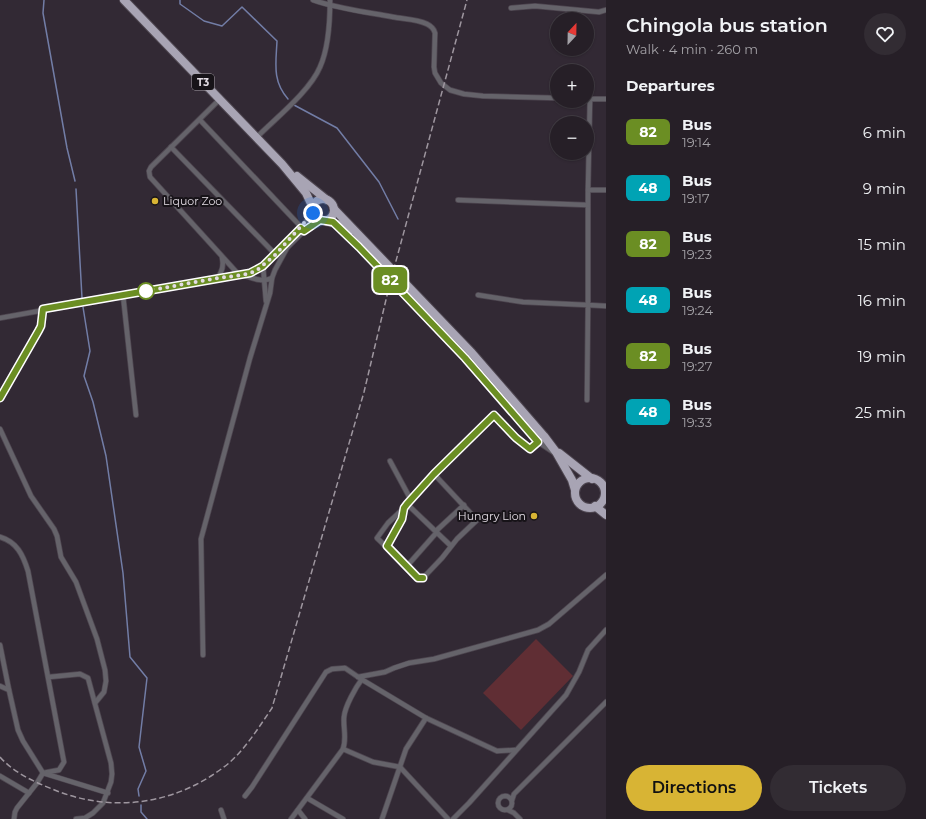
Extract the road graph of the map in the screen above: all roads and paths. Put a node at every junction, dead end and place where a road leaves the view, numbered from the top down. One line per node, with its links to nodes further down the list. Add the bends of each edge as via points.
1 (124, 0): 10 (highway, T3)
2 (313, 0): 4 (street)
3 (330, 0): 4 (street)
4 (330, 6): 7 (street, via 421,22 430,26 435,33 435,73 450,90 476,95); 13 (street, via 328,36 321,66 313,80)
5 (511, 8): 6 (street, via 535,6 598,12)
6 (606, 10)
7 (550, 98)
8 (594, 99): 9 (street)
9 (606, 99)
10 (220, 100): 12 (street); 13 (highway, T3)
11 (588, 108): 16 (street)
12 (200, 120): 14 (street); 24 (street)
13 (257, 137): 15 (highway, T3)
14 (171, 147): 26 (street); 27 (street, via 151,167 150,178)
15 (282, 164): 18 (highway, T3); 22 (highway, T3, via 306,193)
16 (588, 190): 17 (street); 20 (street)
17 (606, 190)
18 (327, 200): 21 (highway, T3); 22 (highway, via 317,202)
19 (458, 200): 20 (street)
20 (588, 206): 39 (street)
21 (334, 209): 23 (highway, via 333,216); 25 (highway, T3)
22 (313, 210): 23 (highway, T3, via 317,219); 24 (street)
23 (326, 221): 24 (street); 25 (highway, T3, via 345,226); 47 (street, via 359,247 465,358)
24 (302, 229): 26 (street); 28 (street)
25 (361, 237): 48 (highway, T3, via 472,353)
26 (275, 255): 28 (street); 29 (street)
27 (222, 257): 30 (street); 31 (street, via 222,272)
28 (280, 259): 32 (street)
29 (263, 266): 30 (street); 34 (street)
30 (241, 275): 31 (street); 33 (street)
31 (218, 278): 36 (street)
32 (272, 278): 34 (street); 38 (street)
33 (257, 279): 34 (street); 35 (street)
34 (264, 280): 35 (street)
35 (265, 290): 38 (street)
36 (123, 295): 41 (street); 45 (street)
37 (478, 295): 39 (street, via 523,302)
38 (266, 303): 68 (street, via 200,538)
39 (588, 305): 40 (street); 44 (street)
40 (606, 306)
41 (43, 309): 42 (street); 43 (street, via 41,326)
42 (0, 318)
43 (0, 398)
44 (587, 400)
45 (136, 415)
46 (0, 429): 74 (street, via 31,496 54,529 60,557 76,582 97,639 106,682 104,692)
47 (538, 442): 48 (street, via 540,440); 49 (street); 51 (street, via 530,449 494,415)
48 (550, 443): 49 (highway, T3)
49 (557, 453): 52 (highway, T3); 53 (highway, T3)
50 (390, 461): 55 (street)
51 (434, 474): 55 (street); 56 (street)
52 (599, 482): 53 (highway, via 582,481); 54 (highway)
53 (575, 490): 57 (highway, T3, via 576,499 582,506)
54 (605, 497): 57 (highway)
55 (409, 502): 58 (street); 60 (street)
56 (464, 505): 60 (street); 63 (street, via 477,520)
57 (596, 506): 59 (highway, T3)
58 (404, 508): 62 (street, via 402,519); 62 (street, via 378,536 378,539)
59 (606, 515)
60 (436, 532): 63 (street); 64 (street)
61 (0, 537): 69 (street, via 14,543 24,560)
62 (387, 546): 64 (street)
63 (451, 546): 64 (street, via 423,578 418,578)
64 (407, 566)
65 (606, 575): 70 (street, via 549,624 538,630)
66 (606, 630): 77 (street, via 588,650 566,695)
67 (0, 645): 72 (street)
68 (203, 655)
69 (49, 677): 74 (street, via 84,675 88,678); 79 (street, via 64,762 59,770)
70 (361, 677): 75 (street); 76 (street, via 346,711 346,738); 84 (street, via 341,667 326,672)
71 (0, 686): 72 (street)
72 (9, 690): 79 (street, via 18,730)
73 (606, 702): 83 (street)
74 (95, 703): 81 (street, via 111,763 112,778)
75 (426, 718): 77 (street, via 497,751); 78 (street, via 406,750)
76 (343, 749): 78 (street, via 373,762); 86 (street)
77 (515, 750): 101 (street)
78 (400, 767): 99 (street); 100 (street)
79 (43, 773): 81 (street); 82 (street)
80 (0, 776): 82 (street)
81 (108, 792): 94 (street, via 103,802)
82 (29, 793): 92 (street, via 15,812)
83 (514, 794): 85 (street); 87 (street)
84 (244, 796)
85 (506, 796): 87 (street); 90 (street, via 500,798 498,805)
86 (307, 798): 89 (street); 98 (street)
87 (512, 802): 90 (street); 91 (street)
88 (221, 810): 95 (street)
89 (298, 810): 96 (street); 97 (street)
90 (508, 810): 91 (street)
91 (514, 813): 102 (street)
92 (14, 819)
93 (76, 819): 94 (street)
94 (86, 819)
95 (224, 819)
96 (291, 819)
97 (304, 819)
98 (343, 819)
99 (382, 819)
100 (448, 819)
101 (453, 819)
102 (520, 819)

